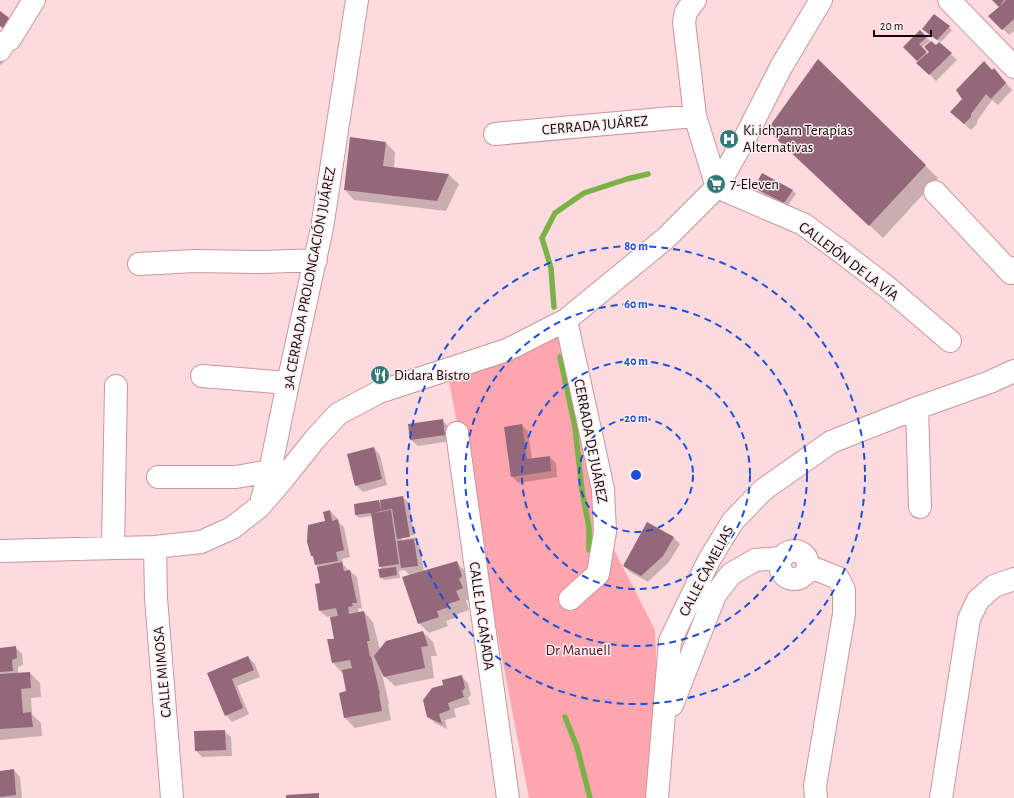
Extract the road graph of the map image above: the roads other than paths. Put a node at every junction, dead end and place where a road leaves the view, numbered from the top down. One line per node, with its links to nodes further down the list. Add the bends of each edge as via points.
1 (34, 0): 6 (street, via 10,39)
2 (357, 0): 12 (street, 3A CERRADA PROLONGACIÓN JUÁREZ)
3 (695, 0): 8 (street, via 686,12 684,22)
4 (821, 0): 10 (street, via 781,67)
5 (949, 0): 7 (street)
6 (0, 50)
7 (1014, 67)
8 (695, 116): 9 (street, CERRADA JUÁREZ); 10 (street)
9 (495, 134)
10 (717, 187): 15 (street, via 666,238); 16 (street, CALLEJÓN DE LA VÍA, via 803,224 887,287)
11 (935, 192): 14 (street)
12 (316, 260): 13 (street); 19 (street, 3A CERRADA PROLONGACIÓN JUÁREZ)
13 (139, 264)
14 (1013, 270)
15 (566, 320): 25 (street, via 507,350 379,392 338,414 315,438); 31 (street, CERRADA DE JUÁREZ, via 603,489 605,532 598,574)
16 (950, 341)
17 (1014, 371): 21 (street, CALLE CAMELIAS)
18 (202, 376): 19 (street)
19 (288, 383): 23 (street, 3A CERRADA PROLONGACIÓN JUÁREZ)
20 (116, 386): 28 (street)
21 (917, 408): 26 (street); 32 (street, CALLE CAMELIAS, via 831,442 762,490 733,522 709,560 670,641)
22 (457, 433): 34 (street, CALLE LA CAÑADA)
23 (270, 472): 24 (street, via 236,477); 25 (street, 3A CERRADA PROLONGACIÓN JUÁREZ)
24 (158, 477)
25 (260, 507): 27 (street, via 232,528 201,542)
26 (920, 507)
27 (155, 547): 28 (street); 33 (street, CALLE MIMOSA, via 156,598)
28 (112, 548): 29 (street)
29 (0, 551)
30 (1014, 579): 37 (street, via 994,586 978,600 969,619)
31 (570, 599)
32 (663, 727): 35 (street, CALLE CAMELIAS); 36 (street, via 715,595 731,574 755,560 781,558 792,550 798,551 804,554 808,566 838,578 844,590 844,614 815,786)
33 (172, 798)
34 (508, 798)
35 (657, 798)
36 (816, 798)
37 (941, 798)

